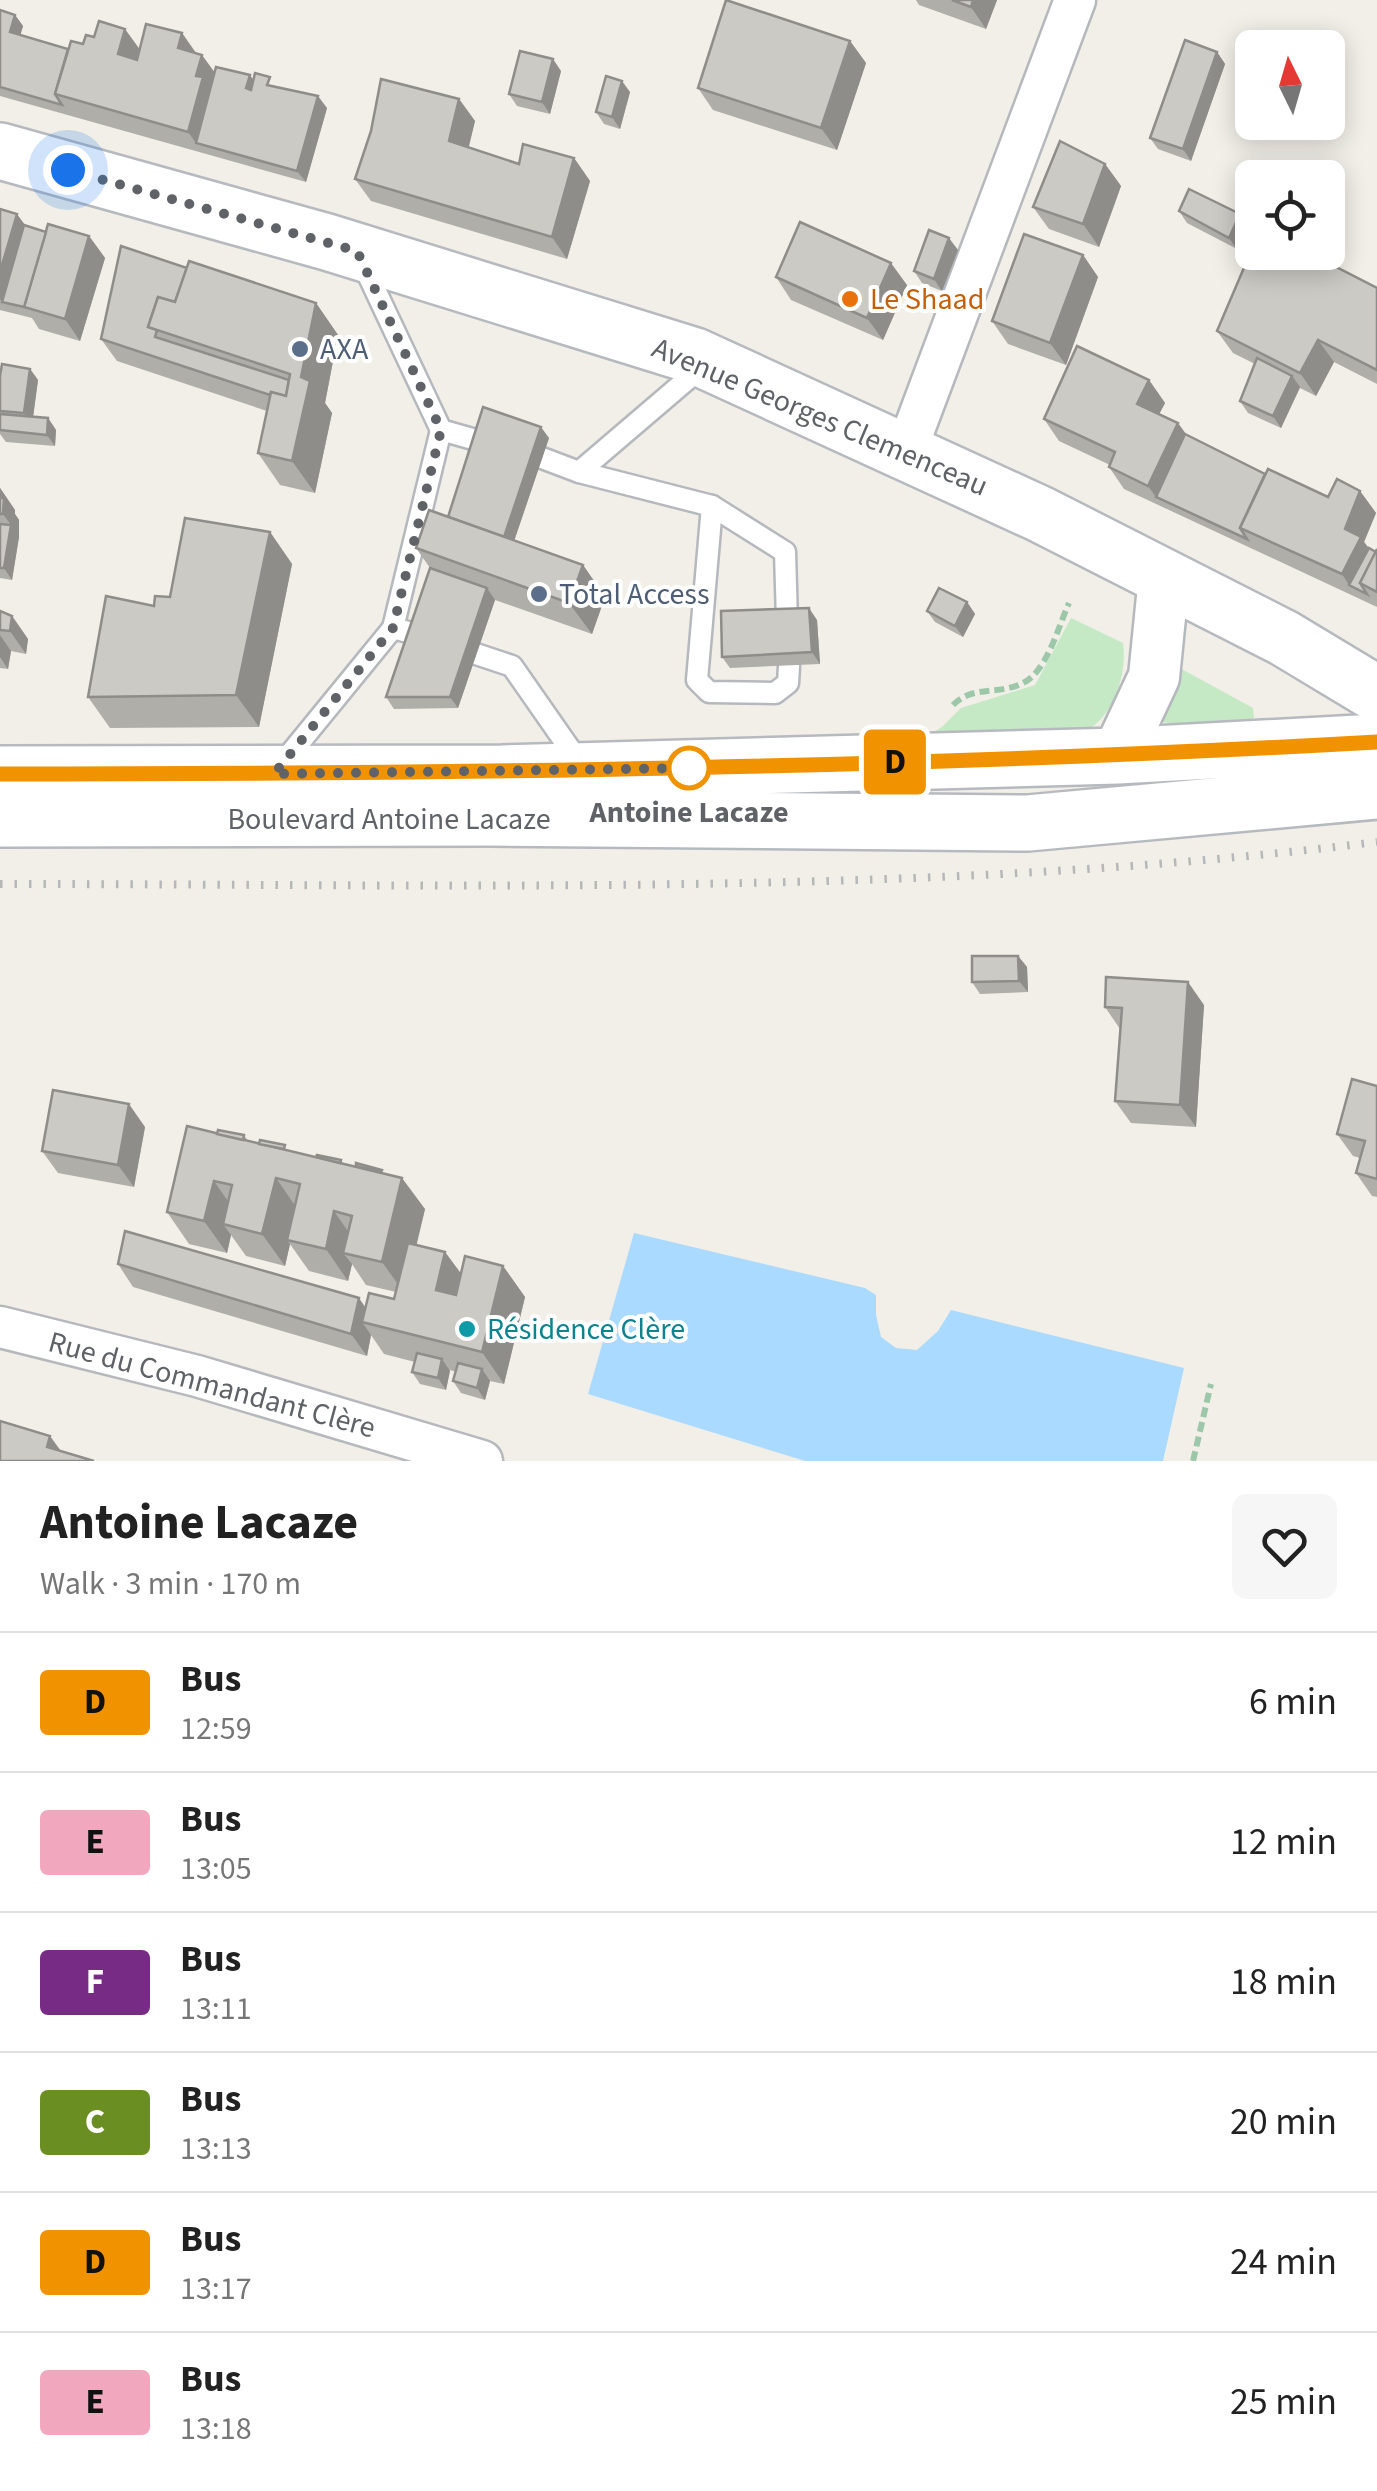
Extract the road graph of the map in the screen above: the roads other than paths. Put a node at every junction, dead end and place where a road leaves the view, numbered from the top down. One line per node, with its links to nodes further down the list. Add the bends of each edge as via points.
1 (1075, 0): 7 (street)
2 (0, 152): 3 (main road, Avenue Georges Clemenceau)
3 (357, 251): 4 (main road, Avenue Georges Clemenceau); 5 (lane)
4 (707, 362): 7 (main road, Avenue Georges Clemenceau); 9 (lane)
5 (441, 430): 6 (lane); 13 (lane)
6 (484, 442)
7 (906, 451): 11 (main road, Avenue Georges Clemenceau)
8 (542, 458): 9 (lane)
9 (578, 472): 10 (lane)
10 (712, 506): 12 (lane, via 785,552); 16 (lane, via 697,680 709,692 776,693 788,683)
11 (1164, 578): 17 (main road, Avenue Georges Clemenceau); 19 (street, via 1154,677)
12 (787, 621)
13 (393, 628): 14 (lane); 22 (lane)
14 (419, 635)
15 (476, 654): 20 (lane, via 512,666)
16 (789, 666)
17 (1377, 694)
18 (1377, 742): 19 (main road, Boulevard Antoine Lacaze)
19 (1117, 756): 20 (main road, Boulevard Antoine Lacaze)
20 (585, 771): 22 (main road, Boulevard Antoine Lacaze)
21 (0, 774): 22 (main road, Boulevard Antoine Lacaze)
22 (274, 774)
23 (1377, 790): 24 (main road, Boulevard Antoine Lacaze, via 1028,823)
24 (0, 819)
25 (0, 1328): 26 (street, Rue du Commandant Clère, via 197,1376)
26 (482, 1461)

